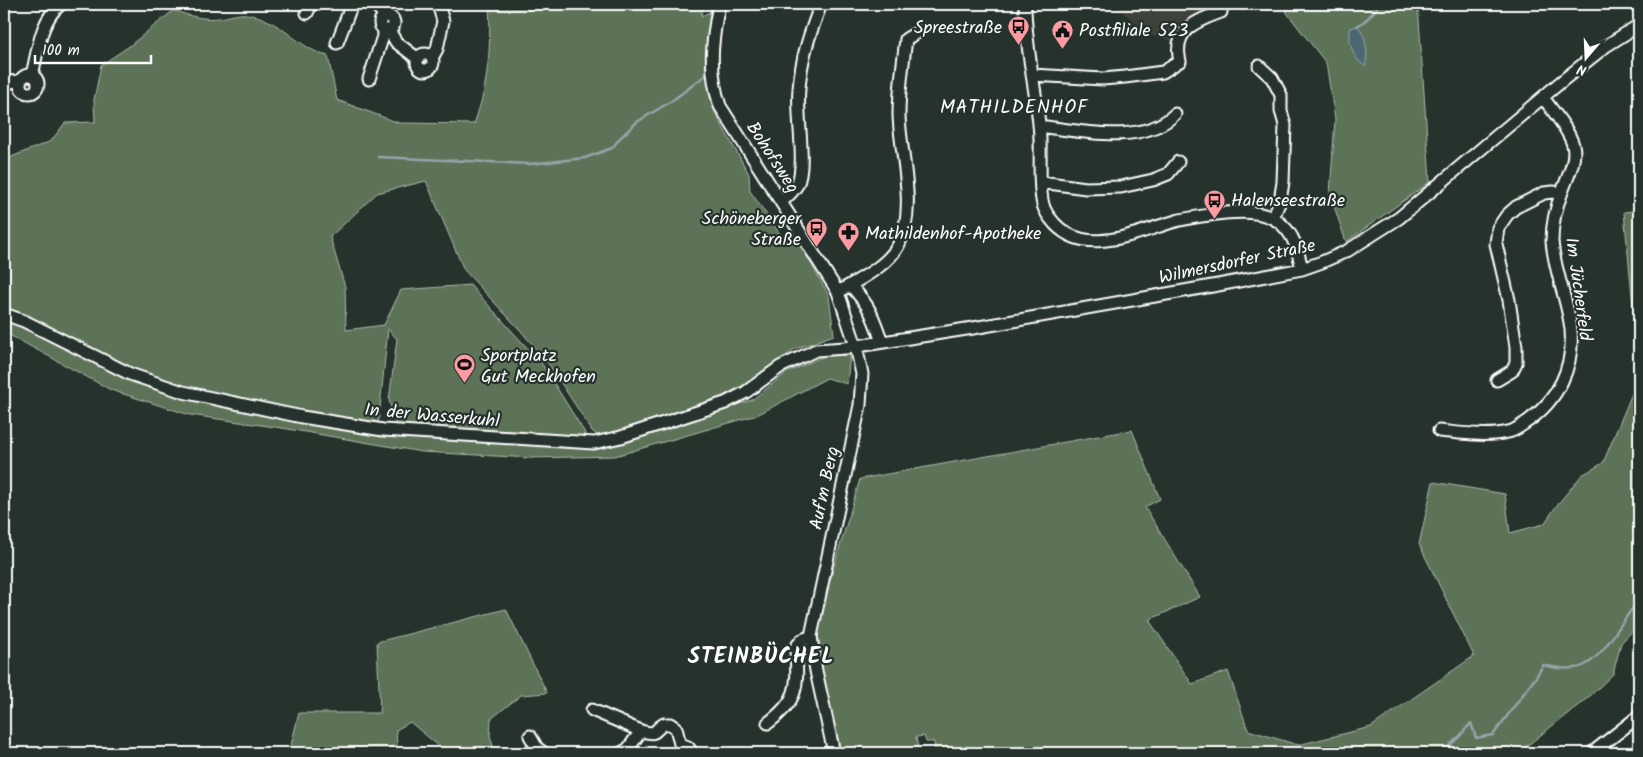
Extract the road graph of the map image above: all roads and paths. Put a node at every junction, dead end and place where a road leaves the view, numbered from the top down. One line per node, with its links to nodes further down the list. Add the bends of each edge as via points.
1 (61, 4): 14 (street, via 54,9 42,31)
2 (352, 4): 12 (street)
3 (374, 4): 10 (street, via 386,16 380,23)
4 (438, 4): 10 (street, via 443,21 432,58 423,54 418,58 396,42)
5 (718, 4): 25 (street, Bohofsweg, via 712,46 714,89 732,128)
6 (821, 4): 25 (street, via 808,36 798,88 801,152 798,181)
7 (1025, 4): 15 (street)
8 (1222, 4): 15 (street, via 1221,12 1197,21 1182,35 1178,51 1180,61 1163,72 1103,79)
9 (1639, 25): 19 (street, Wilmersdorfer Straße, via 1606,46)
10 (387, 30): 16 (street)
11 (918, 32): 28 (street, via 906,39 900,90 900,140 907,208 903,235 891,255)
12 (337, 43)
13 (1259, 66): 26 (street, via 1272,78 1280,95 1285,125 1283,182)
14 (32, 75): 17 (street); 17 (street, via 38,84 34,91 22,90)
15 (1032, 75): 21 (street)
16 (369, 79)
17 (20, 81): 18 (street)
18 (4, 84)
19 (1543, 97): 24 (street, Im Jücherfeld, via 1570,137 1574,151); 27 (street, Wilmersdorfer Straße, via 1399,218 1347,252)
20 (1175, 114): 21 (street, via 1156,128 1123,134)
21 (1039, 126): 23 (street)
22 (1178, 162): 23 (street, via 1168,174 1121,187 1086,188)
23 (1041, 182): 26 (street, via 1042,201 1050,218 1065,232 1084,240 1108,240 1178,220 1235,212 1256,212)
24 (1561, 193): 33 (street, via 1544,193 1516,207 1498,228 1496,244 1509,300 1516,358 1512,371); 34 (street, Im Jücherfeld, via 1552,241 1571,339 1562,384 1545,408 1509,432)
25 (781, 202): 29 (street, Bohofsweg)
26 (1273, 218): 27 (street, via 1288,231)
27 (1302, 269): 31 (street, Wilmersdorfer Straße)
28 (850, 285): 29 (street); 31 (street, via 865,301)
29 (838, 292): 32 (street, Bohofsweg)
30 (4, 314): 32 (street, In der Wasserkuhl, via 130,374 183,392 383,430 594,444 725,403 787,363 816,350)
31 (882, 342): 32 (street, Wilmersdorfer Straße)
32 (856, 346): 35 (street, Auf'm Berg, via 862,374 860,405)
33 (1496, 380)
34 (1439, 431)
35 (811, 636): 38 (street, Auf'm Berg, via 796,647 797,679 790,701 783,712); 44 (street, Auf'm Berg)
36 (592, 710): 39 (street)
37 (1639, 716): 45 (street)
38 (768, 723)
39 (641, 731): 42 (street); 43 (street, via 652,733 664,724 670,724 676,728 680,744)
40 (530, 736): 41 (street)
41 (544, 753)
42 (621, 753)
43 (692, 753)
44 (834, 753)
45 (1592, 753)

